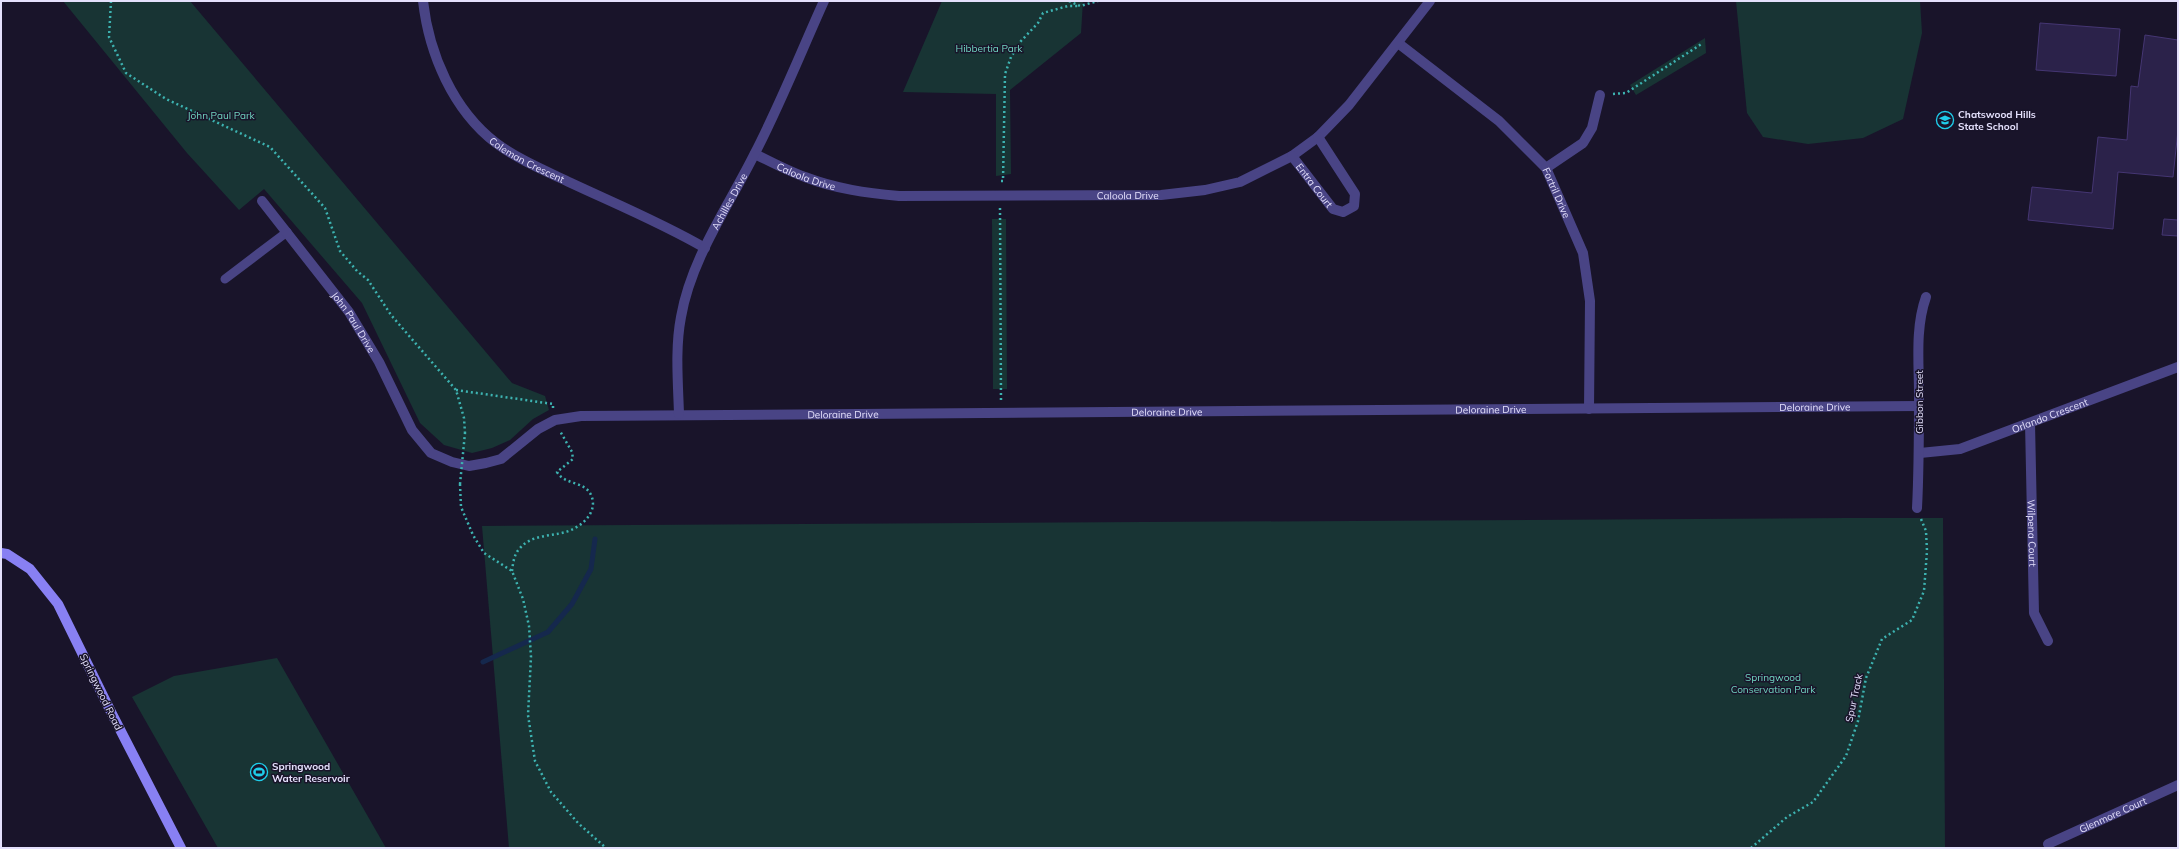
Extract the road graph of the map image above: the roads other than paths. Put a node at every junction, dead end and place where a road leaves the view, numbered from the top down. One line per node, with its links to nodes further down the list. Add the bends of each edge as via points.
1 (423, 1): 12 (street, Coleman Crescent, via 435,52 452,93 472,120 496,143 530,164 672,229)
2 (824, 1): 7 (street, Achilles Drive)
3 (1430, 1): 4 (street, Caloola Drive)
4 (1398, 44): 6 (street, Caloola Drive, via 1349,105); 9 (street, Fortril Drive, via 1499,121)
5 (1600, 95): 9 (street, via 1592,128 1583,144)
6 (1318, 137): 8 (street, Caloola Drive); 8 (street, Entra Court, via 1355,194 1354,206 1343,212 1333,209)
7 (755, 154): 8 (street, Caloola Drive, via 804,177 829,185 864,193 899,196 1161,194 1205,190 1240,182); 12 (street, Achilles Drive)
8 (1292, 156)
9 (1546, 168): 17 (street, Fortril Drive, via 1583,253 1590,301)
10 (262, 201): 11 (street, John Paul Drive)
11 (286, 232): 13 (lane); 20 (street, John Paul Drive, via 349,312 379,362 412,430)
12 (705, 248): 18 (street, Achilles Drive, via 688,287 680,318)
13 (225, 279)
14 (1926, 298): 16 (street, Gibbon Street, via 1921,310 1919,330)
15 (2178, 367): 19 (street, Orlando Crescent)
16 (1919, 406): 17 (street, Deloraine Drive); 21 (street, Gibbon Street)
17 (1590, 408): 18 (street, Deloraine Drive)
18 (679, 414): 20 (street, Deloraine Drive, via 582,416 555,420 538,429 502,459 469,466)
19 (2030, 422): 21 (street, Orlando Crescent, via 1960,449); 24 (street, Wilpena Court, via 2034,613)
20 (431, 453)
21 (1920, 453): 22 (street, Gibbon Street)
22 (1917, 508)
23 (1, 553): 27 (main road, Springwood Road, via 7,554 30,569 58,604)
24 (2048, 641)
25 (2178, 785): 26 (street, Glenmore Court)
26 (2048, 844)
27 (181, 848)

